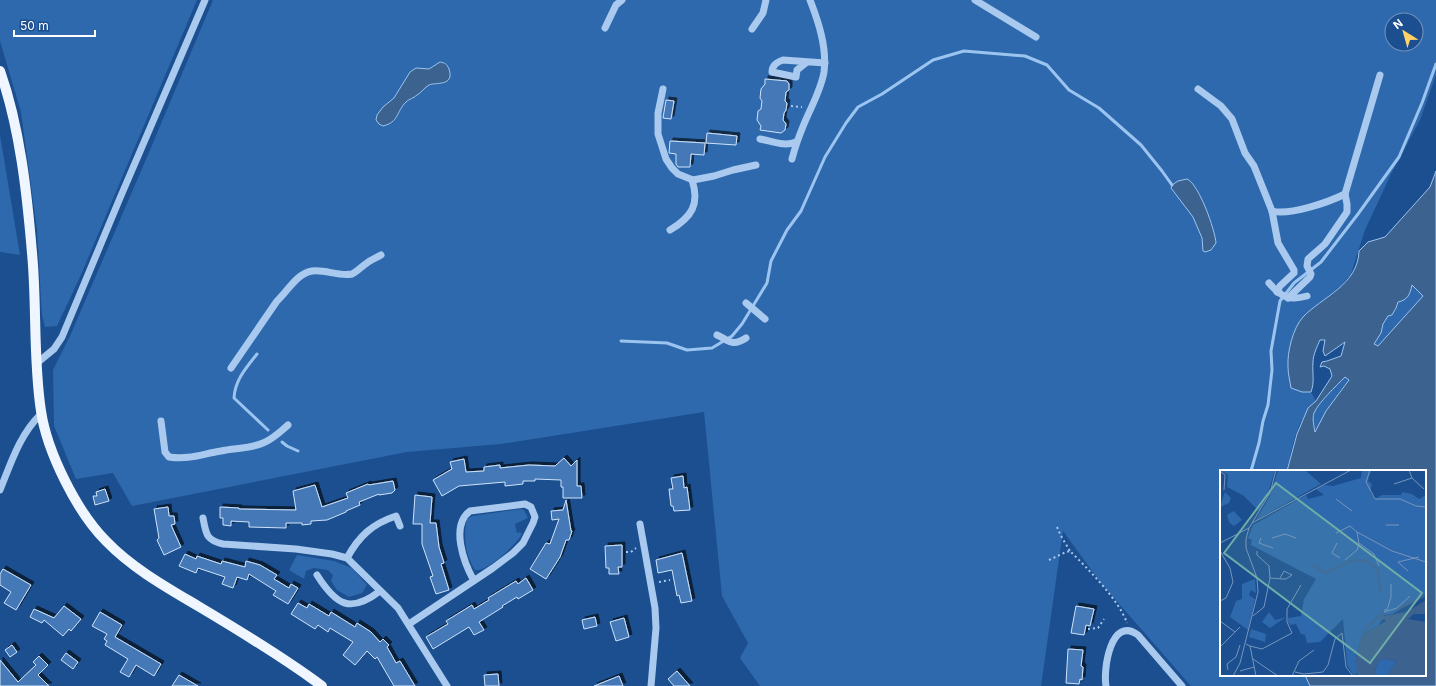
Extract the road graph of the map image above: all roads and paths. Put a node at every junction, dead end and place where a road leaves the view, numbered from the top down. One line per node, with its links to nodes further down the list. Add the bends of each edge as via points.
1 (205, 0): 31 (street, via 62,337 54,349)
2 (622, 0): 6 (street, via 616,5)
3 (766, 0): 7 (street, via 763,13)
4 (810, 0): 10 (street, via 821,34)
5 (975, 0): 8 (street)
6 (605, 28)
7 (752, 29)
8 (1036, 37)
9 (806, 62): 10 (street)
10 (825, 64): 16 (street, via 821,84)
11 (0, 71): 31 (main road, via 22,164 32,254)
12 (1380, 75): 20 (street)
13 (663, 89): 19 (street, via 657,126 666,159 678,174)
14 (1198, 89): 21 (street, via 1221,106 1232,119)
15 (760, 139): 16 (street, via 780,144)
16 (796, 142): 17 (street)
17 (792, 159)
18 (756, 165): 19 (street)
19 (692, 180): 22 (street, via 696,200 692,211)
20 (1345, 194): 21 (street, via 1298,210 1277,213); 25 (street, via 1347,212 1325,244 1308,259 1310,277)
21 (1272, 211): 25 (street, via 1278,244 1294,270 1280,286)
22 (670, 230)
23 (381, 255): 32 (street, via 353,274 311,271 295,280 286,294 277,301)
24 (1269, 283): 25 (street)
25 (1284, 296): 26 (street)
26 (1307, 296)
27 (747, 304): 28 (street)
28 (765, 319)
29 (720, 337): 30 (street, via 731,343)
30 (746, 338)
31 (37, 363): 33 (main road)
32 (231, 368)
33 (41, 414): 36 (street, via 24,434); 51 (main road, via 51,449 70,492 107,542 131,563 159,582)
34 (161, 421): 35 (street, via 165,452 169,457 176,458 258,445)
35 (288, 425)
36 (0, 490)
37 (203, 518): 42 (street, via 206,534 214,542 296,549)
38 (640, 524): 53 (street, via 655,608 656,628)
39 (400, 526): 42 (street, via 396,516 371,528 361,536)
40 (1057, 527): 41 (path)
41 (1070, 551): 43 (path); 50 (path, via 1119,607)
42 (347, 558): 46 (street)
43 (1049, 560)
44 (317, 575): 46 (street, via 325,589 349,605 364,602)
45 (474, 581): 45 (street, via 467,568 461,542 461,521 464,515 470,511 504,506 525,504 531,507 535,517 523,543); 48 (street)
46 (380, 591): 48 (street, via 398,608)
47 (1104, 620): 49 (path, via 1098,628)
48 (409, 624): 52 (street)
49 (1088, 629)
50 (1129, 630): 54 (street, via 1120,634 1112,643 1107,656); 55 (street, via 1138,635)
51 (322, 686)
52 (447, 686)
53 (651, 686)
54 (1106, 686)
55 (1182, 686)

